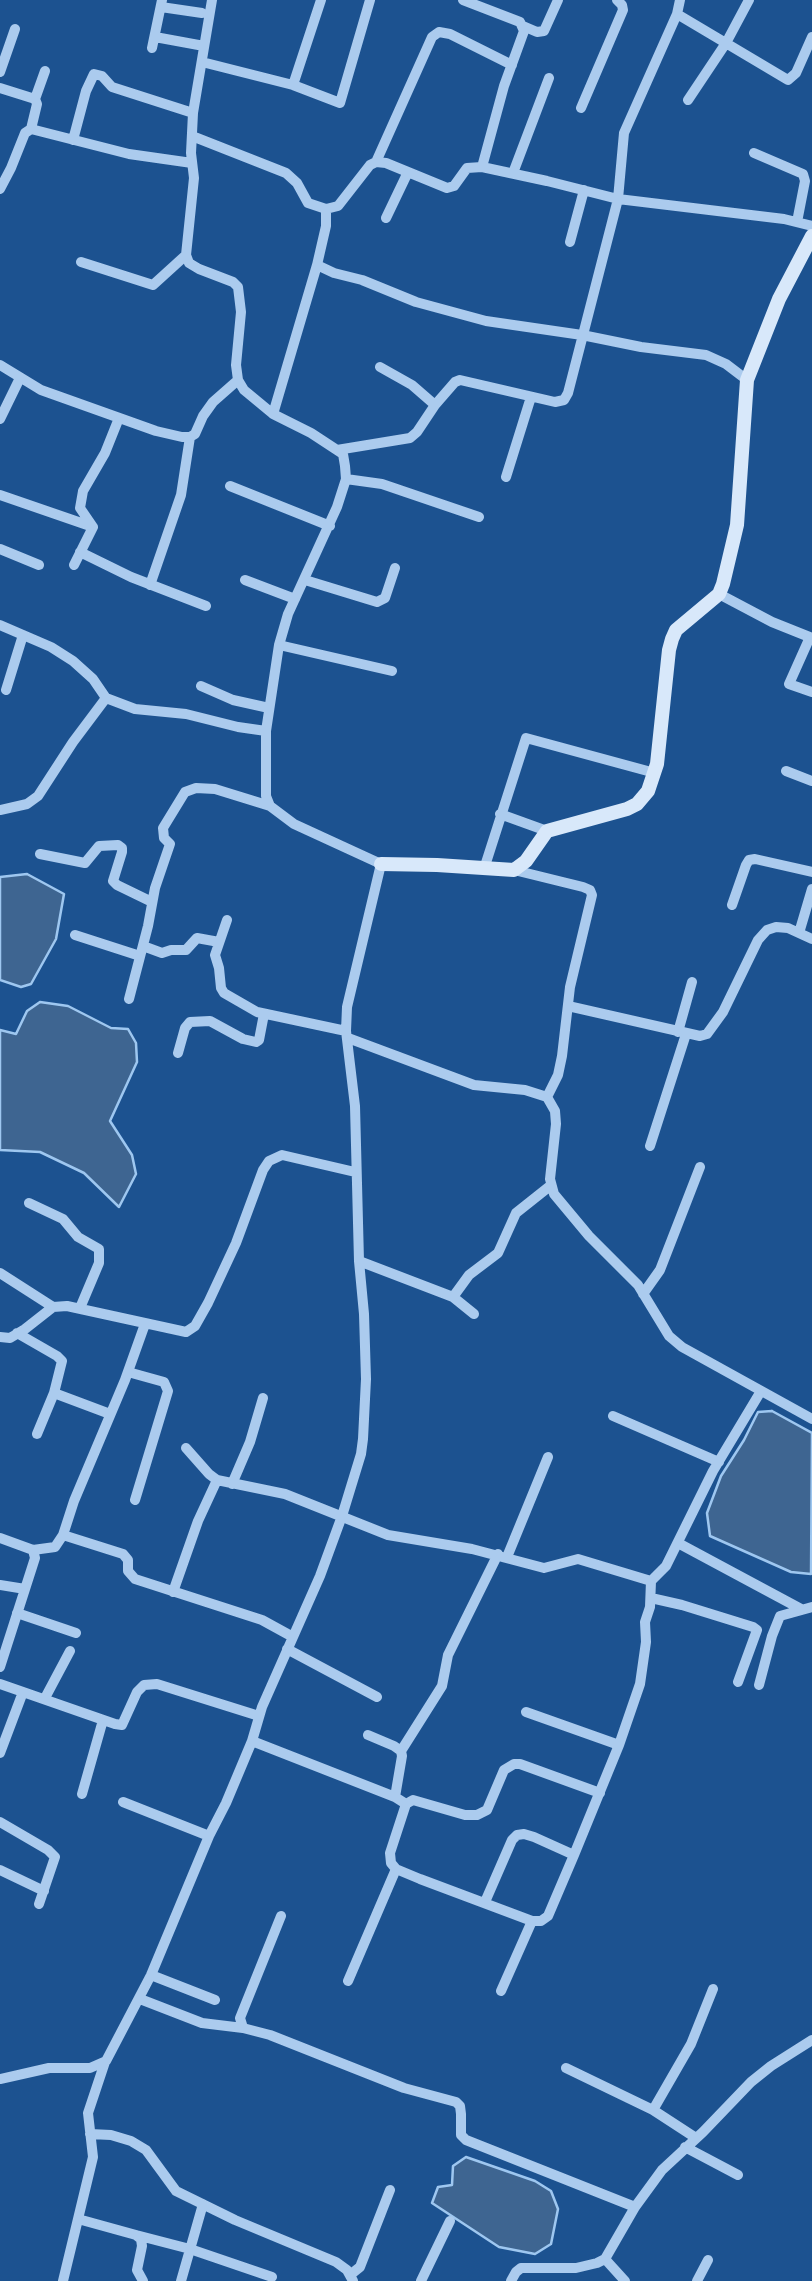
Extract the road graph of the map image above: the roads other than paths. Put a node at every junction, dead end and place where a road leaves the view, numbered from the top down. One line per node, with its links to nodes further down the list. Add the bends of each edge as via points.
1 (212, 0): 18 (street)
2 (322, 0): 24 (street)
3 (370, 0): 24 (street, via 340,103)
4 (463, 0): 13 (street)
5 (558, 0): 13 (street, via 544,31)
6 (618, 0): 28 (street, via 622,10)
7 (680, 0): 11 (street)
8 (749, 0): 17 (street)
9 (162, 3): 10 (street); 18 (street, via 153,42)
10 (202, 13)
11 (677, 14): 17 (street); 42 (street, via 624,133)
12 (442, 18): 15 (street)
13 (523, 26): 20 (street)
14 (14, 29): 22 (street)
15 (433, 36): 20 (street, via 450,34); 34 (street)
16 (812, 38): 17 (street, via 788,80)
17 (726, 42): 27 (street)
18 (204, 46): 19 (street)
19 (202, 62): 24 (street); 29 (street)
20 (512, 64): 37 (street)
21 (46, 71): 26 (street)
22 (0, 72)
23 (549, 78): 39 (street)
24 (292, 86)
25 (0, 88): 26 (street)
26 (36, 99): 30 (street)
27 (688, 100)
28 (581, 108)
29 (193, 113): 31 (street); 32 (street, via 94,74)
30 (31, 129): 32 (street); 36 (street)
31 (192, 136): 35 (street); 43 (street, via 286,173 308,203)
32 (73, 140): 35 (street)
33 (754, 153): 45 (street, via 803,174)
34 (376, 162): 38 (street); 43 (street, via 338,206)
35 (192, 163): 49 (street)
36 (6, 166): 40 (street)
37 (482, 167): 38 (street, via 467,168 450,188); 39 (street)
38 (408, 172): 44 (street)
39 (513, 173): 41 (street)
40 (0, 190)
41 (584, 190): 42 (street); 48 (street)
42 (618, 199): 45 (street); 52 (street)
43 (326, 209): 51 (street)
44 (386, 218)
45 (797, 222): 46 (street)
46 (812, 226)
47 (812, 236): 57 (main road)
48 (570, 242)
49 (186, 254): 50 (street, via 153,285); 56 (street, via 188,262 238,288)
50 (81, 262)
51 (317, 265): 52 (street, via 470,317); 60 (street)
52 (582, 334): 57 (street, via 706,356); 58 (street, via 564,400)
53 (0, 366): 55 (street)
54 (380, 367): 59 (street)
55 (20, 378): 61 (street); 62 (street)
56 (238, 380): 60 (street); 63 (street)
57 (747, 380): 80 (main road, via 737,525)
58 (531, 397): 59 (street, via 460,380); 65 (street)
59 (435, 405): 64 (street, via 410,438)
60 (273, 414): 64 (street)
61 (0, 418)
62 (119, 418): 63 (street); 71 (street, via 83,491 80,508)
63 (190, 437): 79 (street, via 181,495)
64 (336, 450): 66 (street, via 343,454)
65 (506, 477)
66 (346, 479): 69 (street, via 382,484); 70 (street)
67 (230, 486): 70 (street)
68 (0, 495): 71 (street)
69 (479, 518)
70 (330, 526): 78 (street)
71 (93, 527): 73 (street)
72 (0, 549): 74 (street)
73 (80, 552): 75 (street); 79 (street)
74 (39, 565)
75 (74, 565)
76 (395, 568): 78 (street, via 382,602)
77 (245, 580): 81 (street)
78 (305, 580): 81 (street)
79 (150, 585): 82 (street)
80 (719, 594): 85 (street); 95 (main road, via 672,639)
81 (296, 600): 86 (street)
82 (206, 606)
83 (0, 625): 84 (street)
84 (23, 635): 89 (street); 91 (street, via 73,661)
85 (811, 638): 90 (street, via 789,684)
86 (279, 646): 87 (street); 92 (street)
87 (392, 672)
88 (201, 686): 92 (street)
89 (6, 690)
90 (812, 692)
91 (106, 698): 93 (street); 98 (street, via 38,796)
92 (269, 708): 93 (street)
93 (266, 731): 97 (street)
94 (786, 771): 96 (street)
95 (655, 772): 99 (street, via 526,738); 100 (main road, via 637,804)
96 (812, 781)
97 (270, 806): 102 (street); 107 (street, via 216,789 184,792 163,828 170,844)
98 (0, 810)
99 (500, 814): 100 (street); 103 (street)
100 (547, 831): 104 (main road)
101 (40, 854): 107 (street, via 85,863 99,846 118,845 114,881)
102 (381, 864): 103 (main road); 120 (street, via 350,988)
103 (484, 869): 104 (main road)
104 (514, 870): 117 (street, via 590,890)
105 (812, 872): 108 (street, via 750,860)
106 (812, 889): 110 (street)
107 (152, 902): 114 (street)
108 (732, 905)
109 (227, 920): 113 (street)
110 (800, 933): 112 (street); 119 (street, via 766,930 707,1034)
111 (74, 936): 114 (street)
112 (812, 939)
113 (219, 942): 114 (street, via 197,938 186,950); 118 (street, via 215,955 224,993)
114 (141, 951): 116 (street)
115 (692, 982): 119 (street)
116 (129, 999)
117 (568, 1006): 119 (street); 122 (street, via 558,1075)
118 (264, 1014): 120 (street); 121 (street, via 256,1042 210,1022 190,1022)
119 (682, 1033): 123 (street)
120 (347, 1034): 122 (street, via 474,1085); 125 (street)
121 (178, 1053)
122 (547, 1097): 126 (street, via 556,1124)
123 (650, 1146)
124 (700, 1167): 130 (street, via 660,1270)
125 (355, 1172): 128 (street); 135 (street, via 282,1155 270,1161 195,1326 186,1332)
126 (550, 1186): 130 (street); 131 (street, via 516,1213 498,1253 469,1274)
127 (29, 1203): 133 (street, via 63,1219 99,1249)
128 (359, 1261): 131 (street); 153 (street, via 363,1439)
129 (0, 1273): 132 (street)
130 (643, 1294): 139 (street, via 682,1347)
131 (453, 1298): 134 (street)
132 (53, 1308): 133 (street); 136 (street)
133 (80, 1308): 135 (street)
134 (474, 1314)
135 (145, 1324): 138 (street)
136 (17, 1333): 137 (street); 140 (street, via 62,1361)
137 (0, 1338)
138 (128, 1372): 143 (street); 152 (street, via 164,1382 168,1391)
139 (761, 1391): 145 (street); 149 (street)
140 (54, 1392): 143 (street); 146 (street)
141 (262, 1398): 151 (street)
142 (812, 1404): 145 (street)
143 (110, 1414): 154 (street)
144 (612, 1416): 149 (street)
145 (809, 1417)
146 (37, 1434)
147 (186, 1448): 150 (street)
148 (548, 1457): 158 (street)
149 (718, 1462): 156 (street)
150 (218, 1480): 151 (street); 162 (street)
151 (232, 1484): 153 (street)
152 (135, 1500)
153 (342, 1516): 158 (street, via 388,1535); 167 (street)
154 (63, 1535): 157 (street, via 55,1547); 162 (street, via 123,1554 130,1575)
155 (0, 1538): 157 (street)
156 (678, 1543): 159 (street); 164 (street)
157 (33, 1550): 161 (street)
158 (502, 1556): 159 (street, via 544,1568 578,1559); 183 (street, via 448,1655 442,1686)
159 (651, 1582): 163 (street)
160 (0, 1584): 161 (street)
161 (25, 1590): 165 (street)
162 (174, 1592): 167 (street)
163 (651, 1598): 171 (street, via 758,1630); 182 (street, via 640,1684)
164 (806, 1608): 173 (street, via 780,1616)
165 (17, 1613): 166 (street); 170 (street)
166 (76, 1634)
167 (293, 1637): 168 (street)
168 (287, 1649): 175 (street); 178 (street)
169 (70, 1651): 176 (street)
170 (0, 1667)
171 (738, 1682)
172 (0, 1684): 174 (street)
173 (759, 1685)
174 (23, 1692): 176 (street); 184 (street)
175 (377, 1697)
176 (45, 1698): 179 (street)
177 (526, 1712): 182 (street)
178 (259, 1716): 179 (street, via 156,1684 138,1692 122,1725); 181 (street)
179 (103, 1720): 186 (street)
180 (368, 1735): 183 (street)
181 (252, 1741): 187 (street); 191 (street)
182 (619, 1745): 185 (street)
183 (401, 1751): 187 (street)
184 (0, 1753)
185 (600, 1793): 189 (street, via 514,1764 477,1815 413,1800); 192 (street)
186 (82, 1794)
187 (395, 1797): 189 (street)
188 (123, 1802): 191 (street)
189 (406, 1804): 193 (street, via 390,1852)
190 (0, 1822): 195 (street, via 53,1854)
191 (209, 1836): 200 (street)
192 (574, 1855): 196 (street, via 517,1835); 199 (street, via 548,1916)
193 (396, 1868): 196 (street); 201 (street)
194 (0, 1871): 195 (street)
195 (44, 1891): 197 (street)
196 (485, 1902): 199 (street)
197 (39, 1904)
198 (280, 1916): 206 (street, via 240,2018)
199 (532, 1921): 203 (street)
200 (151, 1975): 204 (street); 205 (street)
201 (348, 1981)
202 (713, 1988): 211 (street)
203 (501, 1991)
204 (140, 1999): 206 (street, via 202,2023); 208 (street)
205 (215, 2000)
206 (243, 2028): 218 (street, via 456,2102 466,2140)
207 (812, 2040): 213 (street, via 751,2082)
208 (106, 2061): 210 (street); 212 (street, via 88,2113)
209 (566, 2068): 211 (street)
210 (0, 2079)
211 (653, 2110): 213 (street)
212 (90, 2134): 217 (street, via 130,2140 146,2150 176,2191); 219 (street, via 93,2157)
213 (696, 2138): 214 (street)
214 (685, 2147): 215 (street); 218 (street)
215 (738, 2175)
216 (390, 2190): 225 (street)
217 (203, 2204): 222 (street); 225 (street, via 336,2262)
218 (635, 2207): 223 (street)
219 (78, 2219): 221 (street); 227 (street)
220 (450, 2221): 230 (street)
221 (136, 2235): 222 (street); 228 (street)
222 (190, 2249): 226 (street); 229 (street)
223 (605, 2258): 231 (street, via 576,2268 522,2268); 232 (street)
224 (708, 2260): 233 (street)
225 (351, 2278)
226 (273, 2279)
227 (63, 2281)
228 (142, 2281)
229 (181, 2281)
230 (421, 2281)
231 (511, 2281)
232 (625, 2281)
233 (697, 2281)

